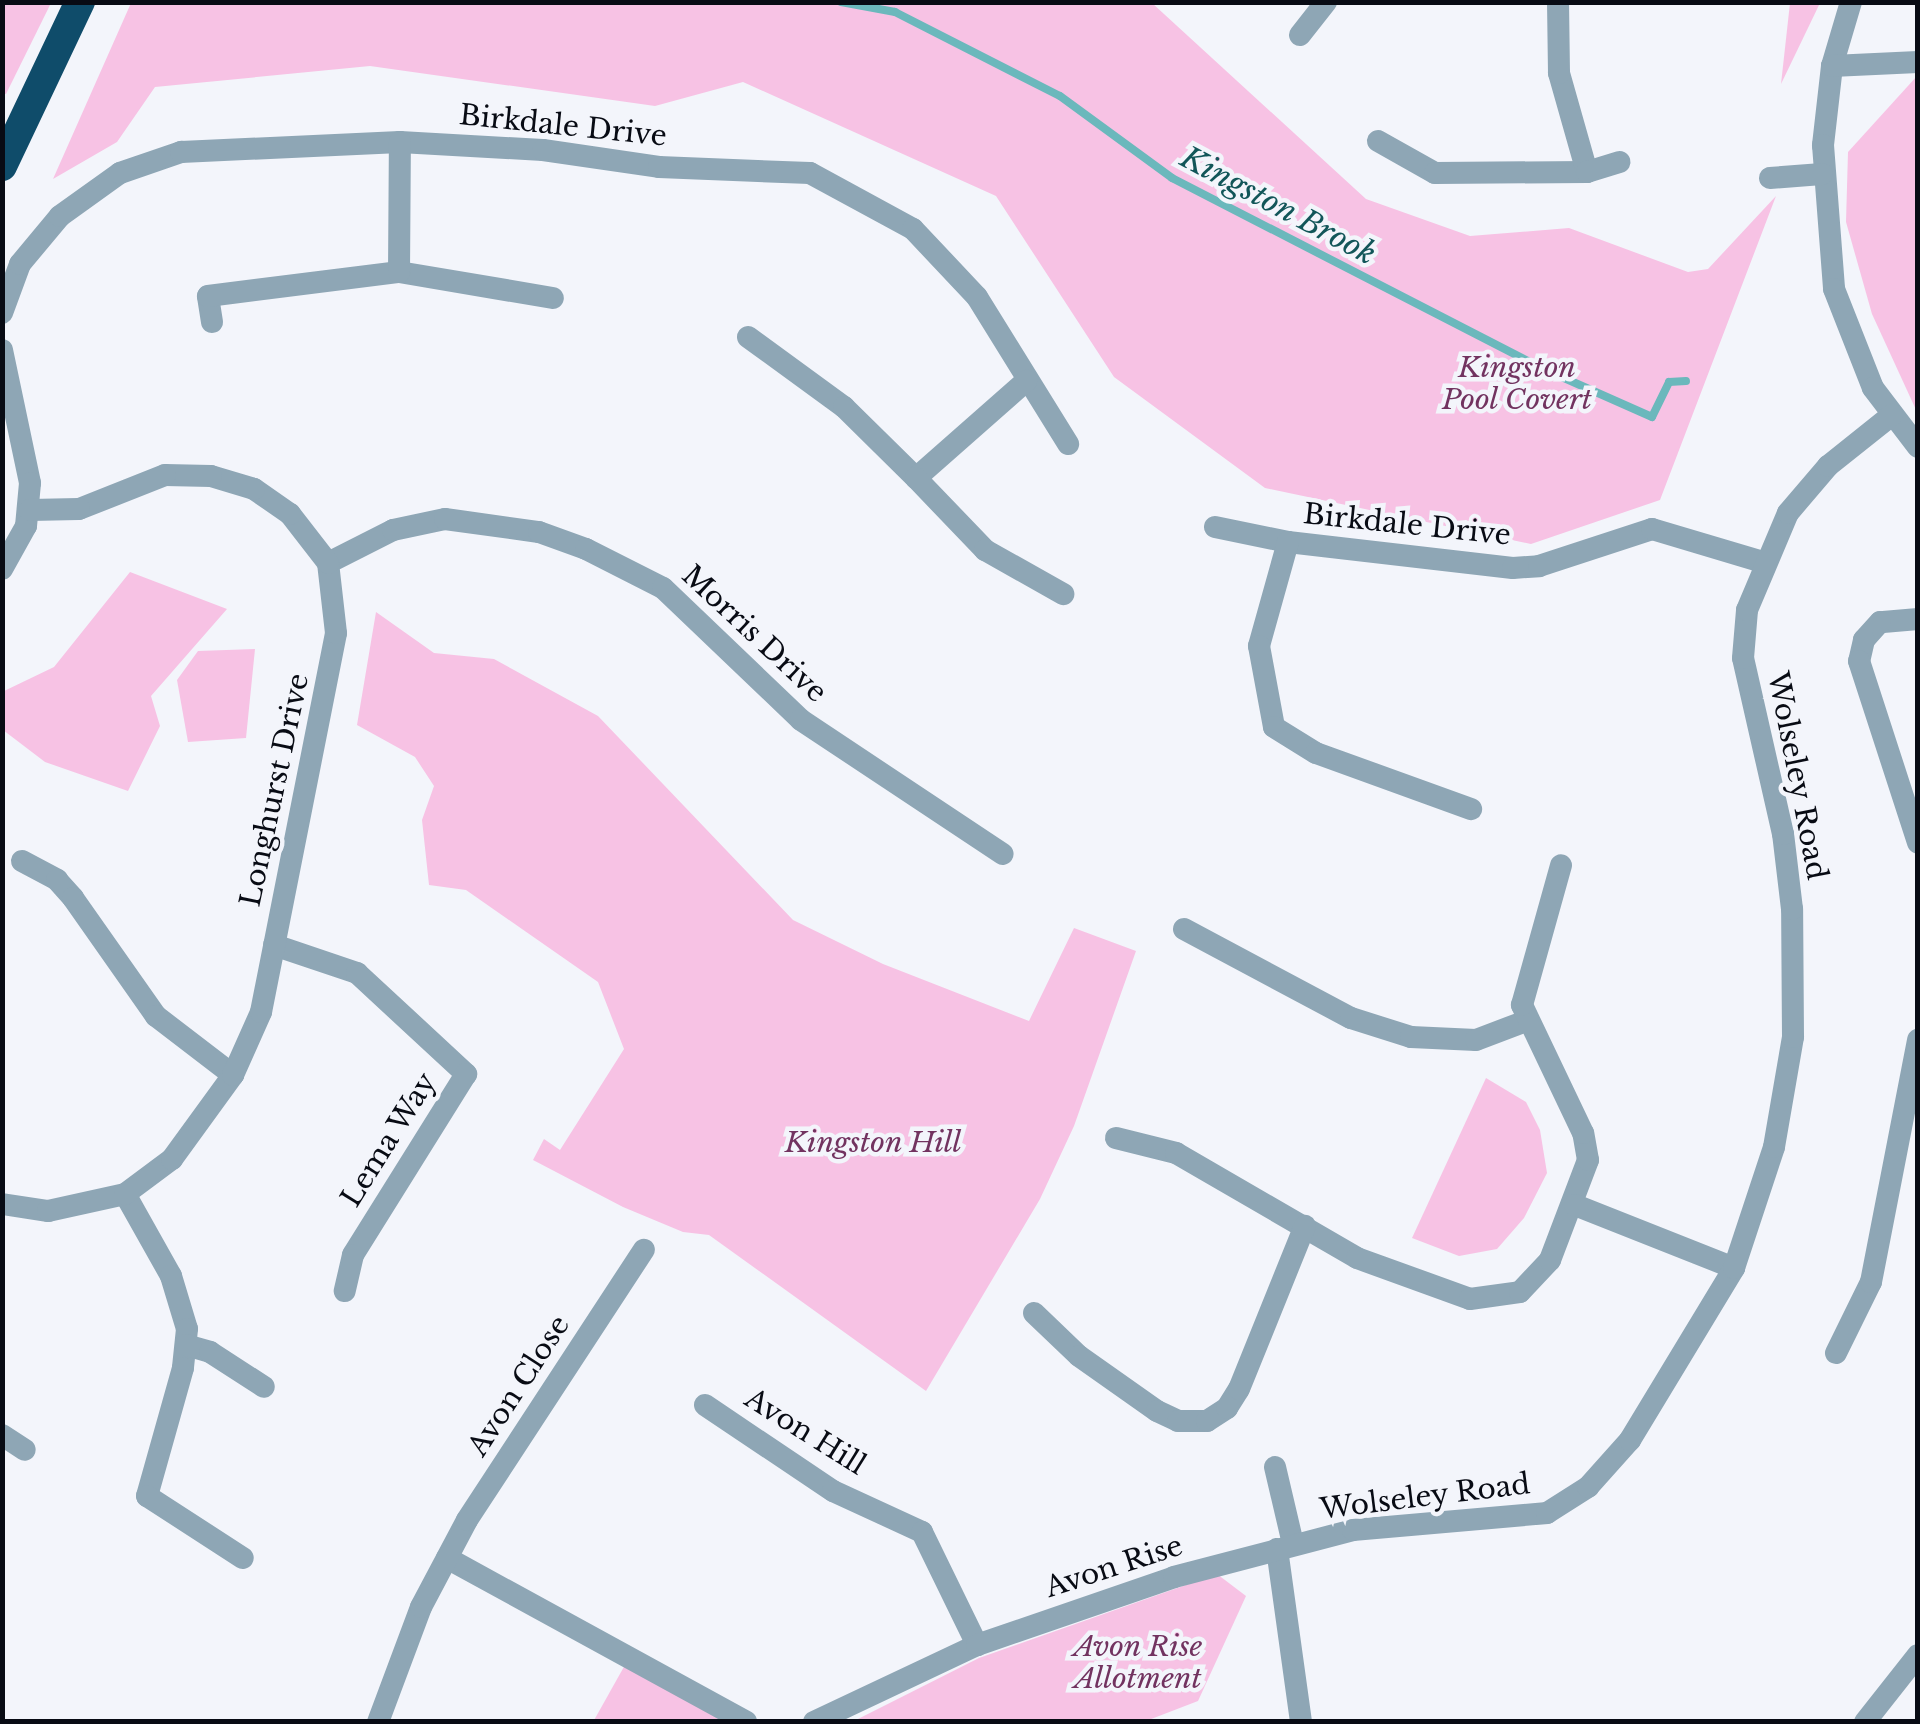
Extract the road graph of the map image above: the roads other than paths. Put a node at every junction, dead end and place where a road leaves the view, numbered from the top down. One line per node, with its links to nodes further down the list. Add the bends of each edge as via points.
1 (80, 2): 11 (highway)
2 (1326, 2): 5 (street)
3 (1558, 2): 12 (street, via 1559,73)
4 (1851, 2): 7 (street)
5 (1300, 35)
6 (1918, 62): 7 (street)
7 (1832, 66): 13 (street)
8 (1378, 141): 12 (street, via 1435,173)
9 (400, 142): 15 (street); 17 (street, Birkdale Drive, via 181,152 149,160 90,190 60,216 20,264); 21 (street, Birkdale Drive, via 810,173 912,229 977,297)
10 (1620, 162): 12 (street)
11 (2, 166)
12 (1586, 172)
13 (1822, 174): 14 (street); 22 (street, via 1834,289 1873,388)
14 (1770, 178)
15 (399, 272): 16 (street); 18 (street, via 208,296)
16 (553, 298)
17 (2, 313)
18 (212, 322)
19 (748, 337): 25 (street, via 844,407)
20 (2, 350): 26 (street, via 27,457)
21 (1026, 381): 23 (street, Birkdale Drive); 25 (street)
22 (1892, 415): 24 (street); 29 (street, Wolseley Road, via 1806,490)
23 (1068, 444)
24 (1918, 448)
25 (916, 478): 32 (street, via 984,550)
26 (30, 510): 30 (street, Longhurst Drive, via 78,510 164,475 211,476 271,499); 31 (street)
27 (1215, 527): 28 (street, Birkdale Drive)
28 (1288, 542): 29 (street, Birkdale Drive, via 1513,568 1540,566 1652,529); 34 (street, via 1259,646 1274,727 1316,754)
29 (1763, 562): 50 (street, Wolseley Road, via 1747,610 1743,658 1783,834 1795,1004 1774,1147)
30 (328, 563): 36 (street, Morris Drive, via 393,530 445,520 539,532 586,549 663,588 801,720); 40 (street, Longhurst Drive, via 337,604 332,664)
31 (2, 569)
32 (1063, 594)
33 (1918, 619): 35 (street, via 1880,622 1864,640 1859,660)
34 (1470, 809)
35 (1918, 843)
36 (1003, 854)
37 (22, 861): 43 (street, via 57,880 73,898 156,1016)
38 (1561, 865): 41 (street, via 1522,984)
39 (1184, 929): 41 (street, via 1380,1029 1442,1042 1476,1040)
40 (274, 945): 43 (street, Longhurst Drive, via 261,1012); 51 (street, Lema Way, via 357,973 466,1074 352,1255)
41 (1526, 1022): 47 (street, via 1583,1133 1588,1160)
42 (1918, 1040): 54 (street, via 1871,1282)
43 (233, 1074): 45 (street, Longhurst Drive, via 172,1158)
44 (1116, 1138): 48 (street, via 1176,1153)
45 (125, 1194): 46 (street, Longhurst Drive, via 48,1211); 53 (street, via 172,1276)
46 (2, 1204)
47 (1575, 1205): 48 (street, via 1536,1280 1489,1300 1357,1258); 50 (street)
48 (1305, 1226): 52 (street, via 1239,1389 1227,1408 1206,1421 1178,1421 1158,1411 1080,1356)
49 (644, 1250): 62 (street, Avon Close)
50 (1734, 1268): 60 (street, Wolseley Road, via 1630,1440 1568,1502 1526,1518 1353,1530)
51 (345, 1291)
52 (1034, 1313)
53 (186, 1345): 55 (street, via 210,1352); 61 (street, via 146,1496)
54 (1836, 1353)
55 (264, 1387)
56 (705, 1405): 63 (street, Avon Hill, via 833,1491 895,1514 922,1532)
57 (2, 1435): 58 (street)
58 (25, 1450)
59 (1276, 1467): 60 (street)
60 (1285, 1547): 63 (street, Avon Rise, via 1174,1577); 68 (street)
61 (243, 1558)
62 (447, 1558): 65 (street); 66 (street)
63 (978, 1646): 67 (street, Avon Rise)
64 (1918, 1655): 69 (street)
65 (378, 1722)
66 (746, 1722)
67 (814, 1722)
68 (1301, 1722)
69 (1865, 1722)

